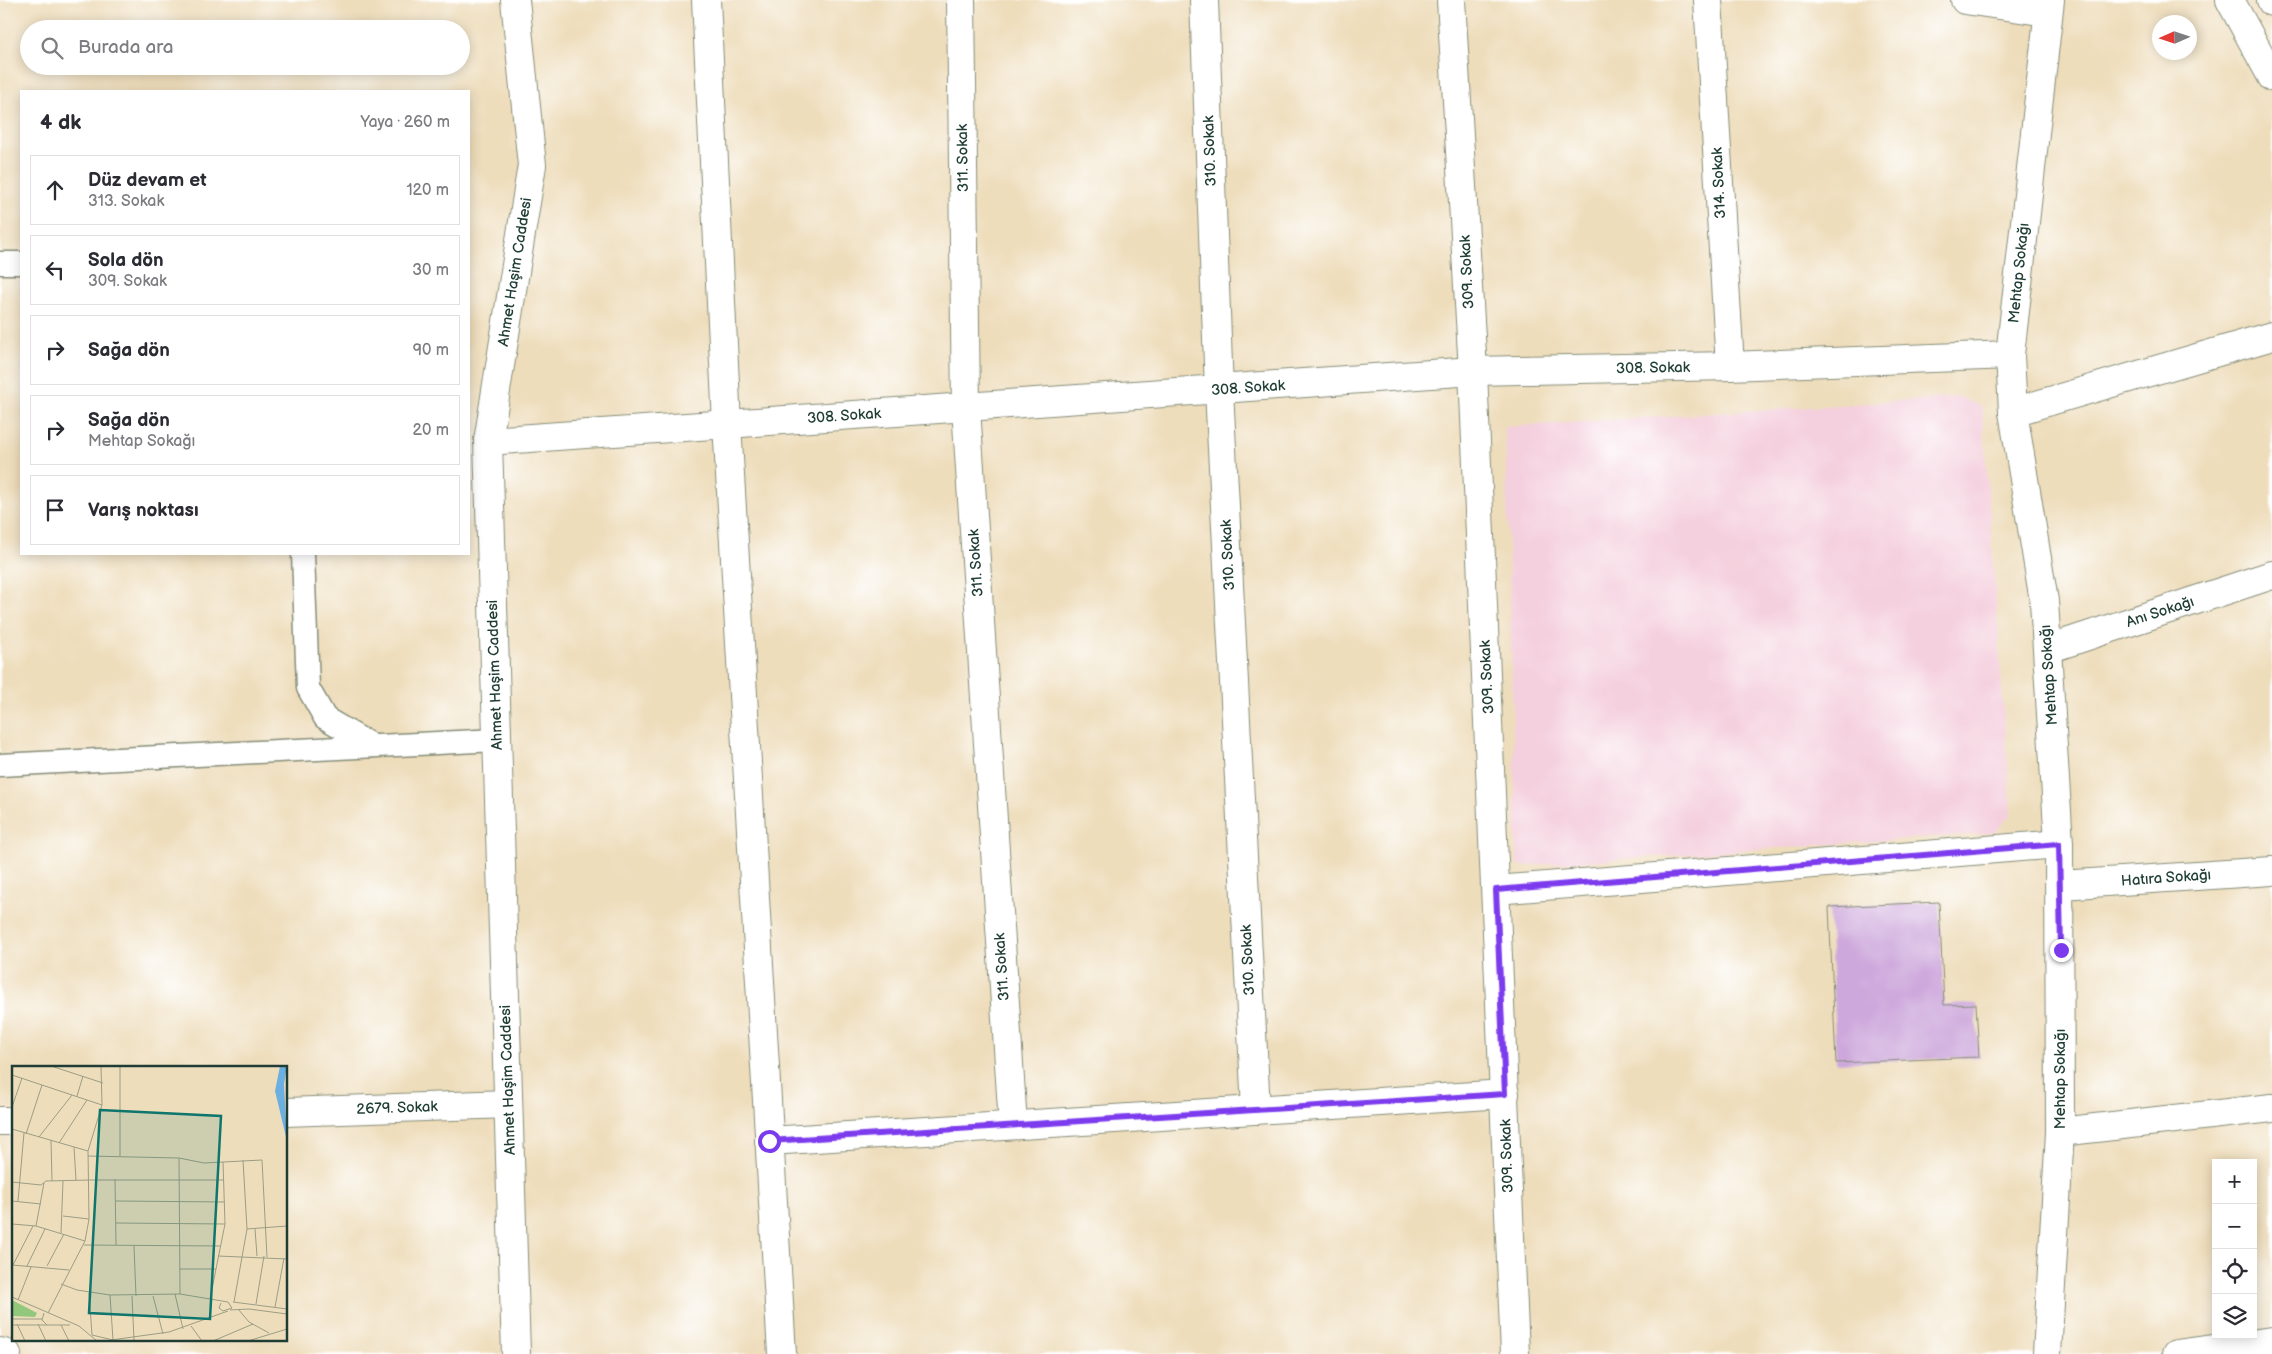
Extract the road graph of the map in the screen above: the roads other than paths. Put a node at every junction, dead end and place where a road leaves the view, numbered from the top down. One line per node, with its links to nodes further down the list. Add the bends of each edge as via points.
1 (515, 0): 21 (street, Ahmet Haşim Caddesi, via 532,165)
2 (706, 0): 20 (street)
3 (961, 0): 18 (street, 311. Sokak)
4 (1204, 0): 17 (street, 310. Sokak)
5 (1451, 0): 16 (street, 309. Sokak)
6 (1708, 0): 15 (street, 314. Sokak)
7 (1965, 0): 9 (street)
8 (2230, 0): 10 (street)
9 (2049, 6): 14 (street, Mehtap Sokağı)
10 (2272, 77)
11 (0, 263): 12 (lane)
12 (20, 264)
13 (2272, 336): 19 (street)
14 (2010, 356): 15 (street, 308. Sokak); 19 (street, Mehtap Sokağı)
15 (1730, 366): 16 (street, 308. Sokak)
16 (1473, 371): 17 (street, 308. Sokak); 31 (street, 309. Sokak)
17 (1219, 390): 18 (street, 308. Sokak); 35 (street, 310. Sokak)
18 (966, 408): 20 (street, 308. Sokak); 37 (street, 311. Sokak)
19 (2013, 412): 24 (street, Mehtap Sokağı, via 2044,601)
20 (727, 424): 21 (street, 308. Sokak); 39 (street)
21 (488, 441): 25 (street, Ahmet Haşim Caddesi)
22 (303, 555): 26 (lane, via 308,688 325,718)
23 (2272, 575): 24 (street, Anı Sokağı)
24 (2048, 649): 28 (street, Mehtap Sokağı)
25 (497, 740): 26 (lane); 33 (street, Ahmet Haşim Caddesi)
26 (373, 746): 27 (lane)
27 (0, 765)
28 (2059, 844): 30 (street, Mehtap Sokağı); 31 (street)
29 (2272, 871): 30 (street, Hatıra Sokağı)
30 (2061, 885): 38 (street, Mehtap Sokağı)
31 (1496, 890): 32 (street, 309. Sokak)
32 (1505, 1094): 35 (street); 45 (street, 309. Sokak)
33 (508, 1104): 36 (street, 2679. Sokak); 43 (street, Ahmet Haşim Caddesi)
34 (2272, 1108): 38 (street)
35 (1256, 1110): 37 (street)
36 (288, 1112)
37 (1013, 1125): 39 (street)
38 (2060, 1132): 46 (street, Mehtap Sokağı)
39 (769, 1141): 44 (street)
40 (2272, 1340): 47 (street)
41 (0, 1352): 42 (street)
42 (6, 1354)
43 (516, 1354)
44 (782, 1354)
45 (1515, 1354)
46 (2047, 1354)
47 (2176, 1354)

